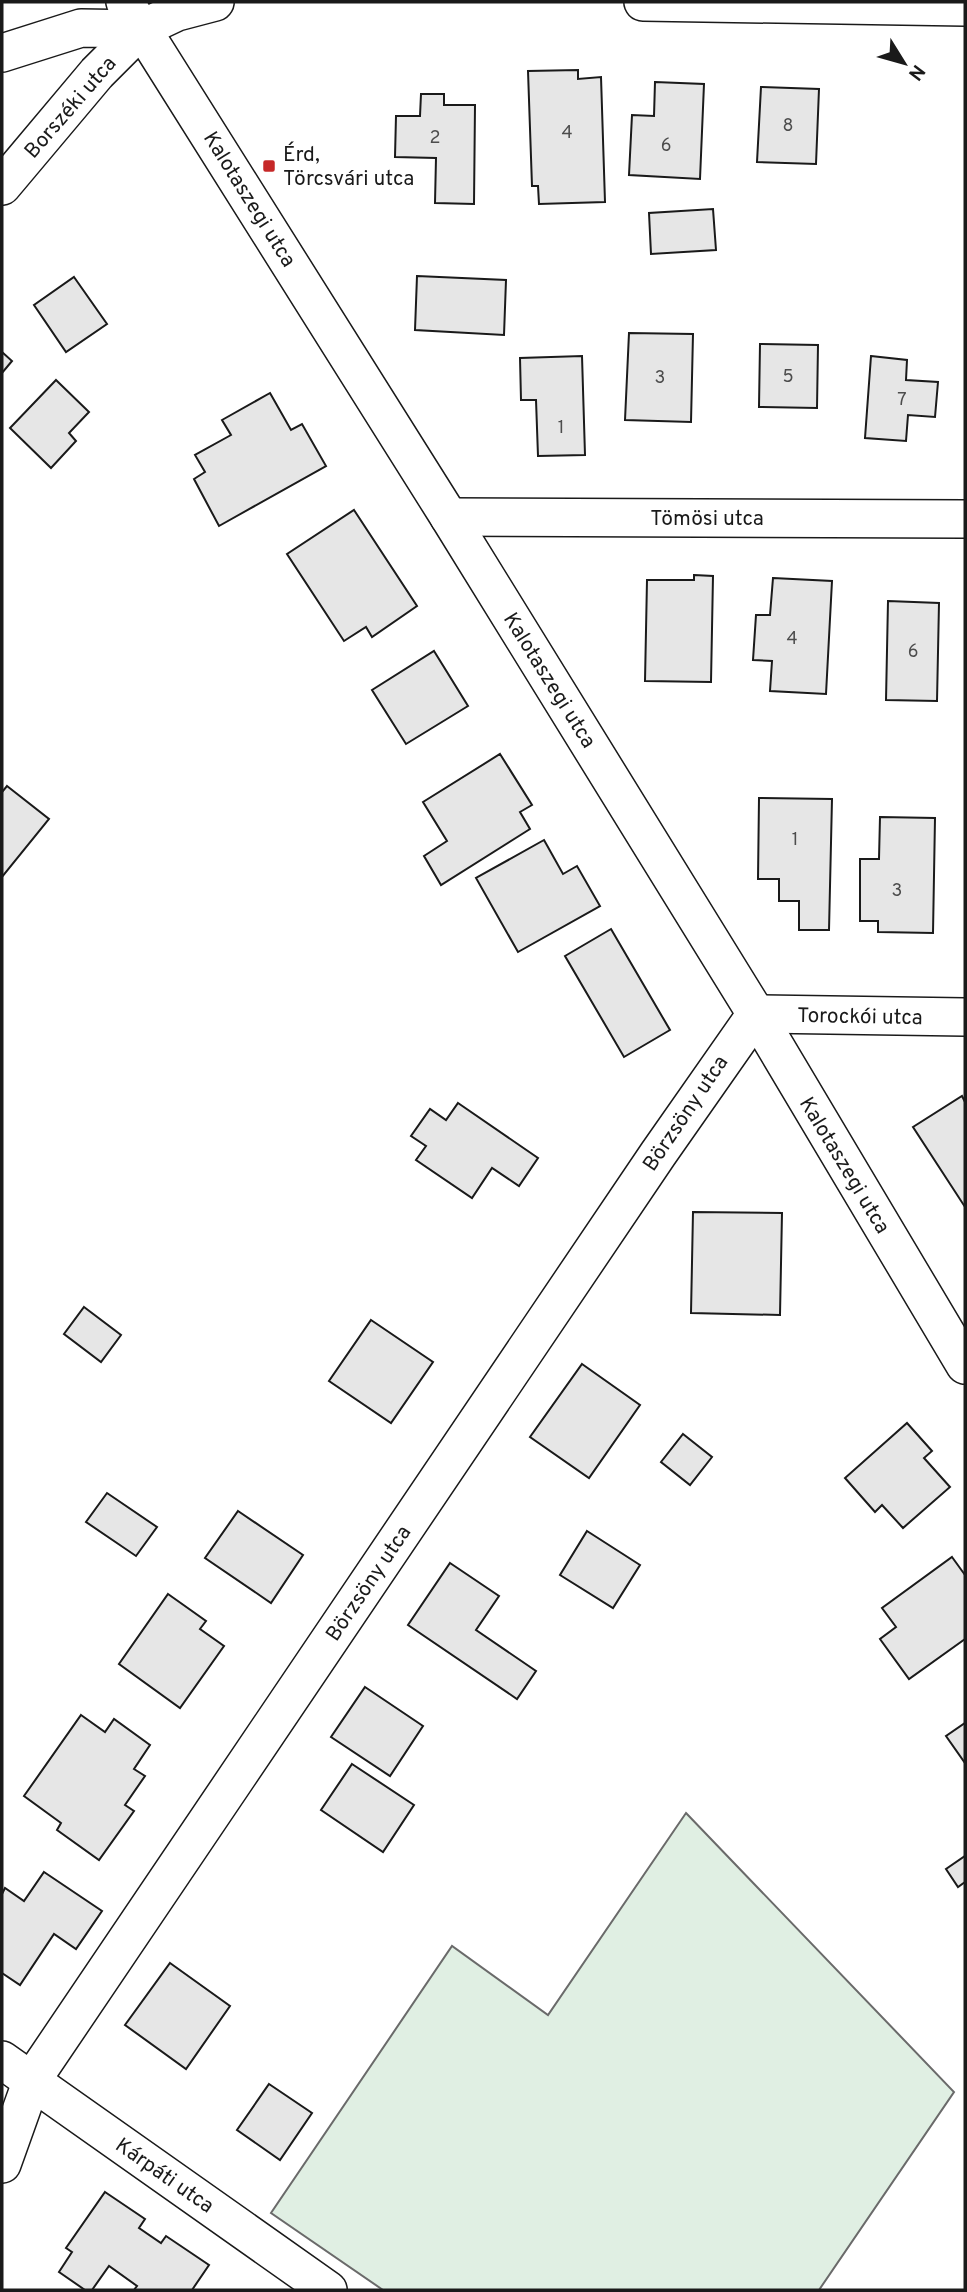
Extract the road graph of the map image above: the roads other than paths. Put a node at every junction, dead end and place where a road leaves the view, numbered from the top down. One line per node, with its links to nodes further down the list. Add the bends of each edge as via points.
1 (215, 2): 4 (street)
2 (643, 2): 3 (street)
3 (965, 7)
4 (133, 16): 5 (street); 6 (street, Borszéki utca, via 97,73); 7 (street, Kalotaszegi utca)
5 (2, 53)
6 (2, 186)
7 (449, 517): 8 (street, Tömösi utca); 9 (street, Kalotaszegi utca)
8 (965, 519)
9 (755, 1014): 10 (street, Torockói utca); 11 (street, Kalotaszegi utca); 13 (street, Börzsöny utca)
10 (965, 1017)
11 (965, 1365)
12 (2, 2060): 13 (street, Kárpáti utca)
13 (32, 2080): 14 (street, Börzsöny utca); 15 (street, Kárpáti utca)
14 (2, 2164)
15 (328, 2290)

